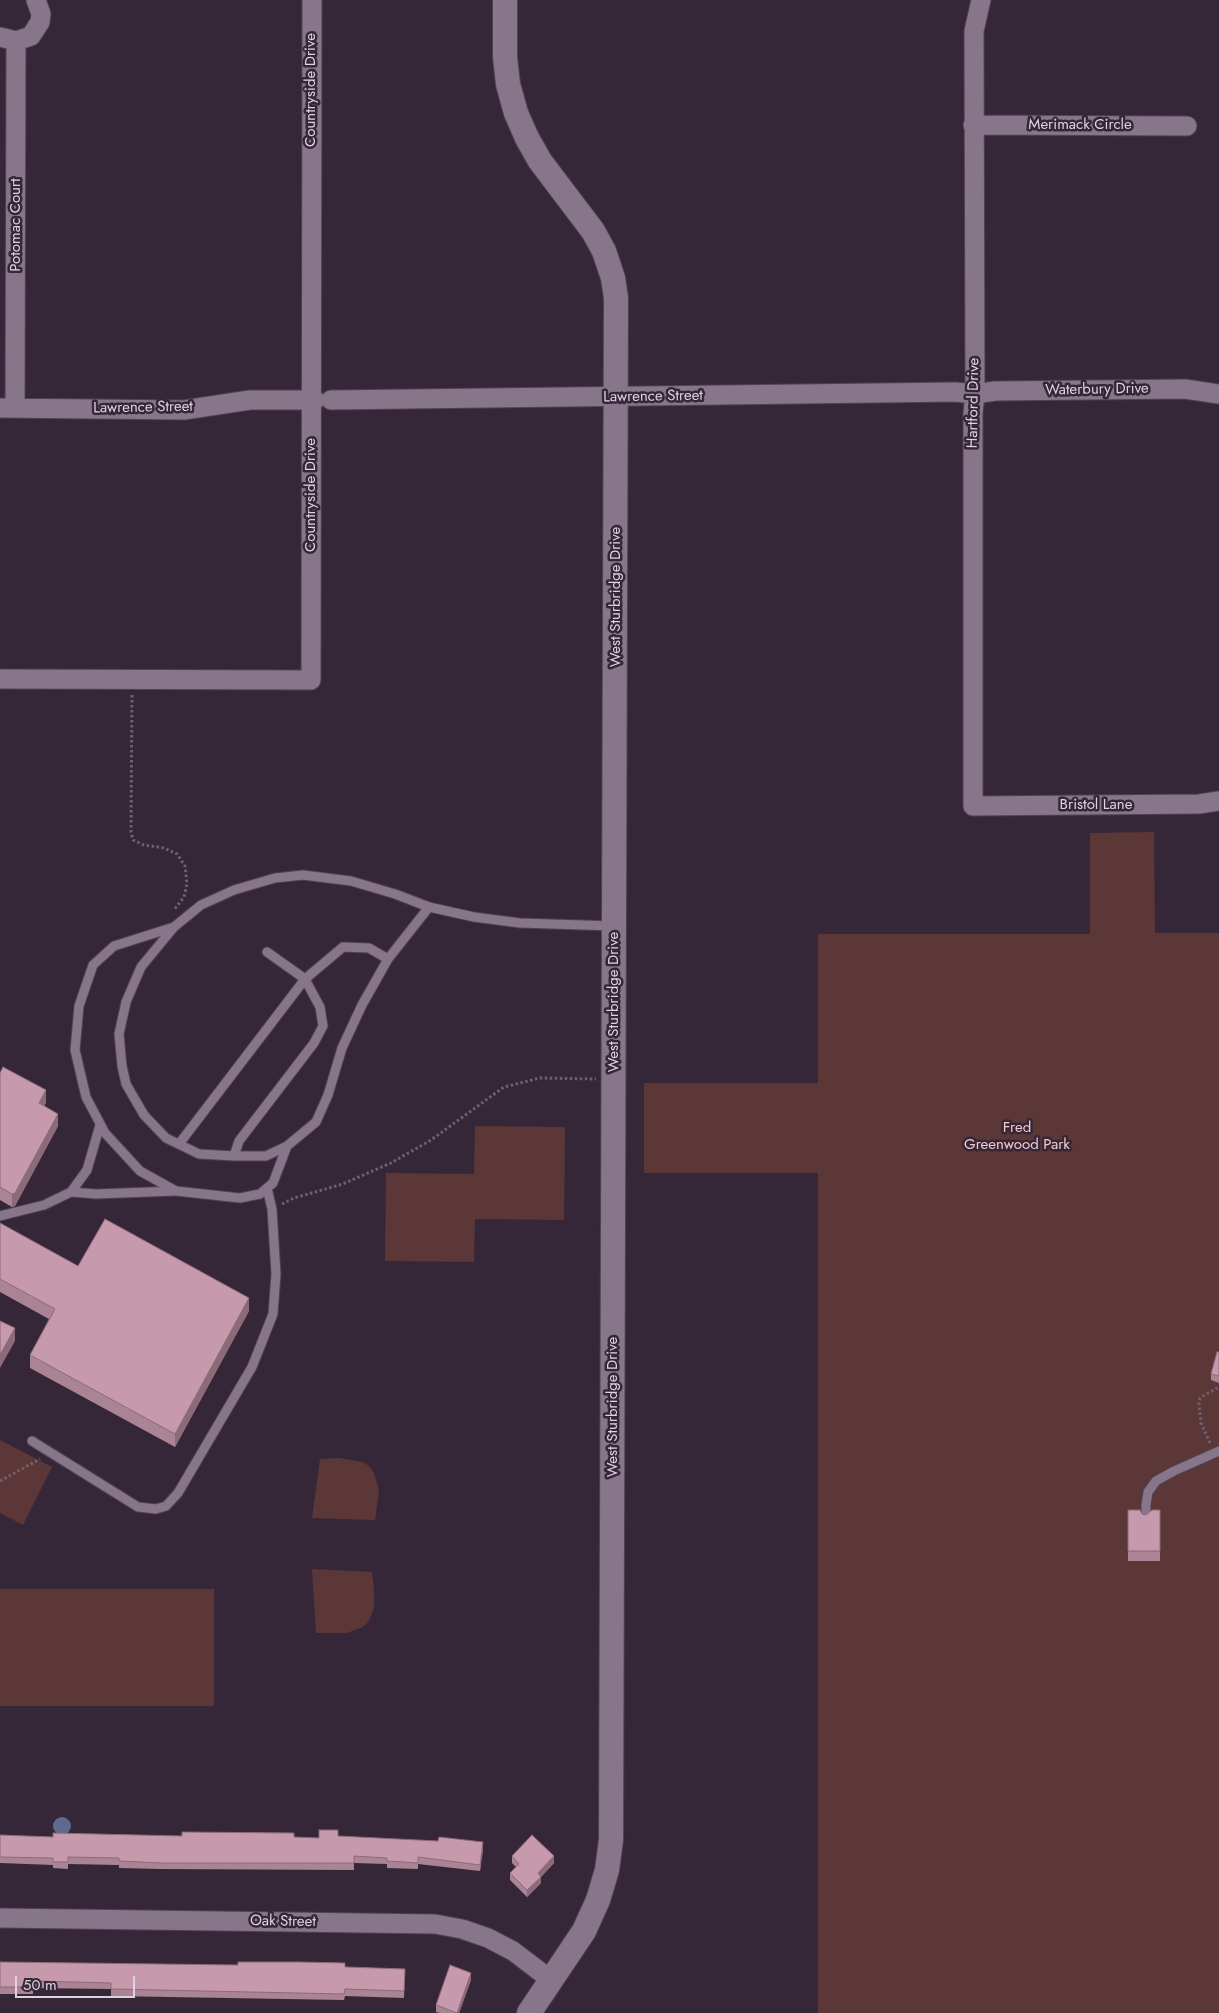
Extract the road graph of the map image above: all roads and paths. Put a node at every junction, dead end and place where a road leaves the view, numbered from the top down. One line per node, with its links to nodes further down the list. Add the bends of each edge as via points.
1 (36, 0): 5 (street, Potomac Court, via 41,14 36,30 31,36)
2 (312, 0): 11 (street, Countryside Drive)
3 (505, 0): 10 (street, West Sturbridge Drive, via 505,57 516,113 540,161 593,231 613,278)
4 (980, 0): 6 (street, Hartford Drive, via 974,31)
5 (8, 39): 12 (street, Potomac Court)
6 (973, 125): 7 (street, Merimack Circle); 8 (street, Hartford Drive)
7 (1187, 126)
8 (975, 394): 9 (street, Waterbury Drive, via 995,391 1185,389); 10 (street, Lawrence Street); 16 (street, Hartford Drive)
9 (1219, 394)
10 (616, 398): 11 (street, Lawrence Street); 18 (street, West Sturbridge Drive)
11 (319, 400): 12 (street, Lawrence Street, via 250,400 184,410); 14 (street, Countryside Drive, via 310,680)
12 (8, 408)
13 (0, 679): 14 (street, Countryside Drive)
14 (132, 679): 19 (path, via 131,832 133,840 177,854 185,866 187,884 184,897 174,909)
15 (1219, 802): 16 (street, Bristol Lane)
16 (973, 806)
17 (429, 907): 18 (lane, via 520,923); 19 (lane, via 351,881 303,875 275,878 234,890 201,905); 21 (lane)
18 (615, 926): 23 (street, West Sturbridge Drive)
19 (171, 927): 24 (lane, via 114,946 94,966 79,1006 75,1050 86,1097); 25 (lane, via 141,968 126,1002 119,1034 126,1084 144,1115 166,1138)
20 (267, 952): 22 (lane)
21 (388, 959): 22 (lane, via 370,948 343,948); 26 (lane, via 342,1048 316,1122)
22 (306, 979): 25 (lane); 27 (lane, via 320,1007 322,1026 314,1043 239,1141)
23 (614, 1080): 31 (path, via 540,1078 504,1087 431,1140 391,1163); 40 (street, West Sturbridge Drive, via 611,1840 598,1900 584,1931)
24 (100, 1124): 29 (lane, via 140,1171); 30 (lane, via 87,1170)
25 (179, 1144): 27 (lane, via 199,1154)
26 (287, 1146): 27 (lane, via 266,1156); 28 (lane, via 273,1183)
27 (234, 1156)
28 (267, 1188): 29 (lane, via 260,1194 240,1198); 31 (lane)
29 (176, 1191): 30 (lane)
30 (71, 1192): 32 (lane, via 44,1205)
31 (272, 1209): 36 (lane, via 276,1274 273,1314 252,1367 178,1493 166,1506 138,1507)
32 (0, 1216)
33 (1219, 1387): 35 (path, via 1200,1398 1199,1403 1201,1423)
34 (32, 1441): 36 (lane)
35 (1217, 1452): 38 (lane, via 1156,1481 1148,1492)
36 (52, 1453): 37 (path)
37 (0, 1481)
38 (1146, 1519)
39 (0, 1918): 40 (street, Oak Street, via 435,1924 488,1938 513,1951)
40 (551, 1980): 41 (street, West Sturbridge Drive)
41 (529, 2013)

